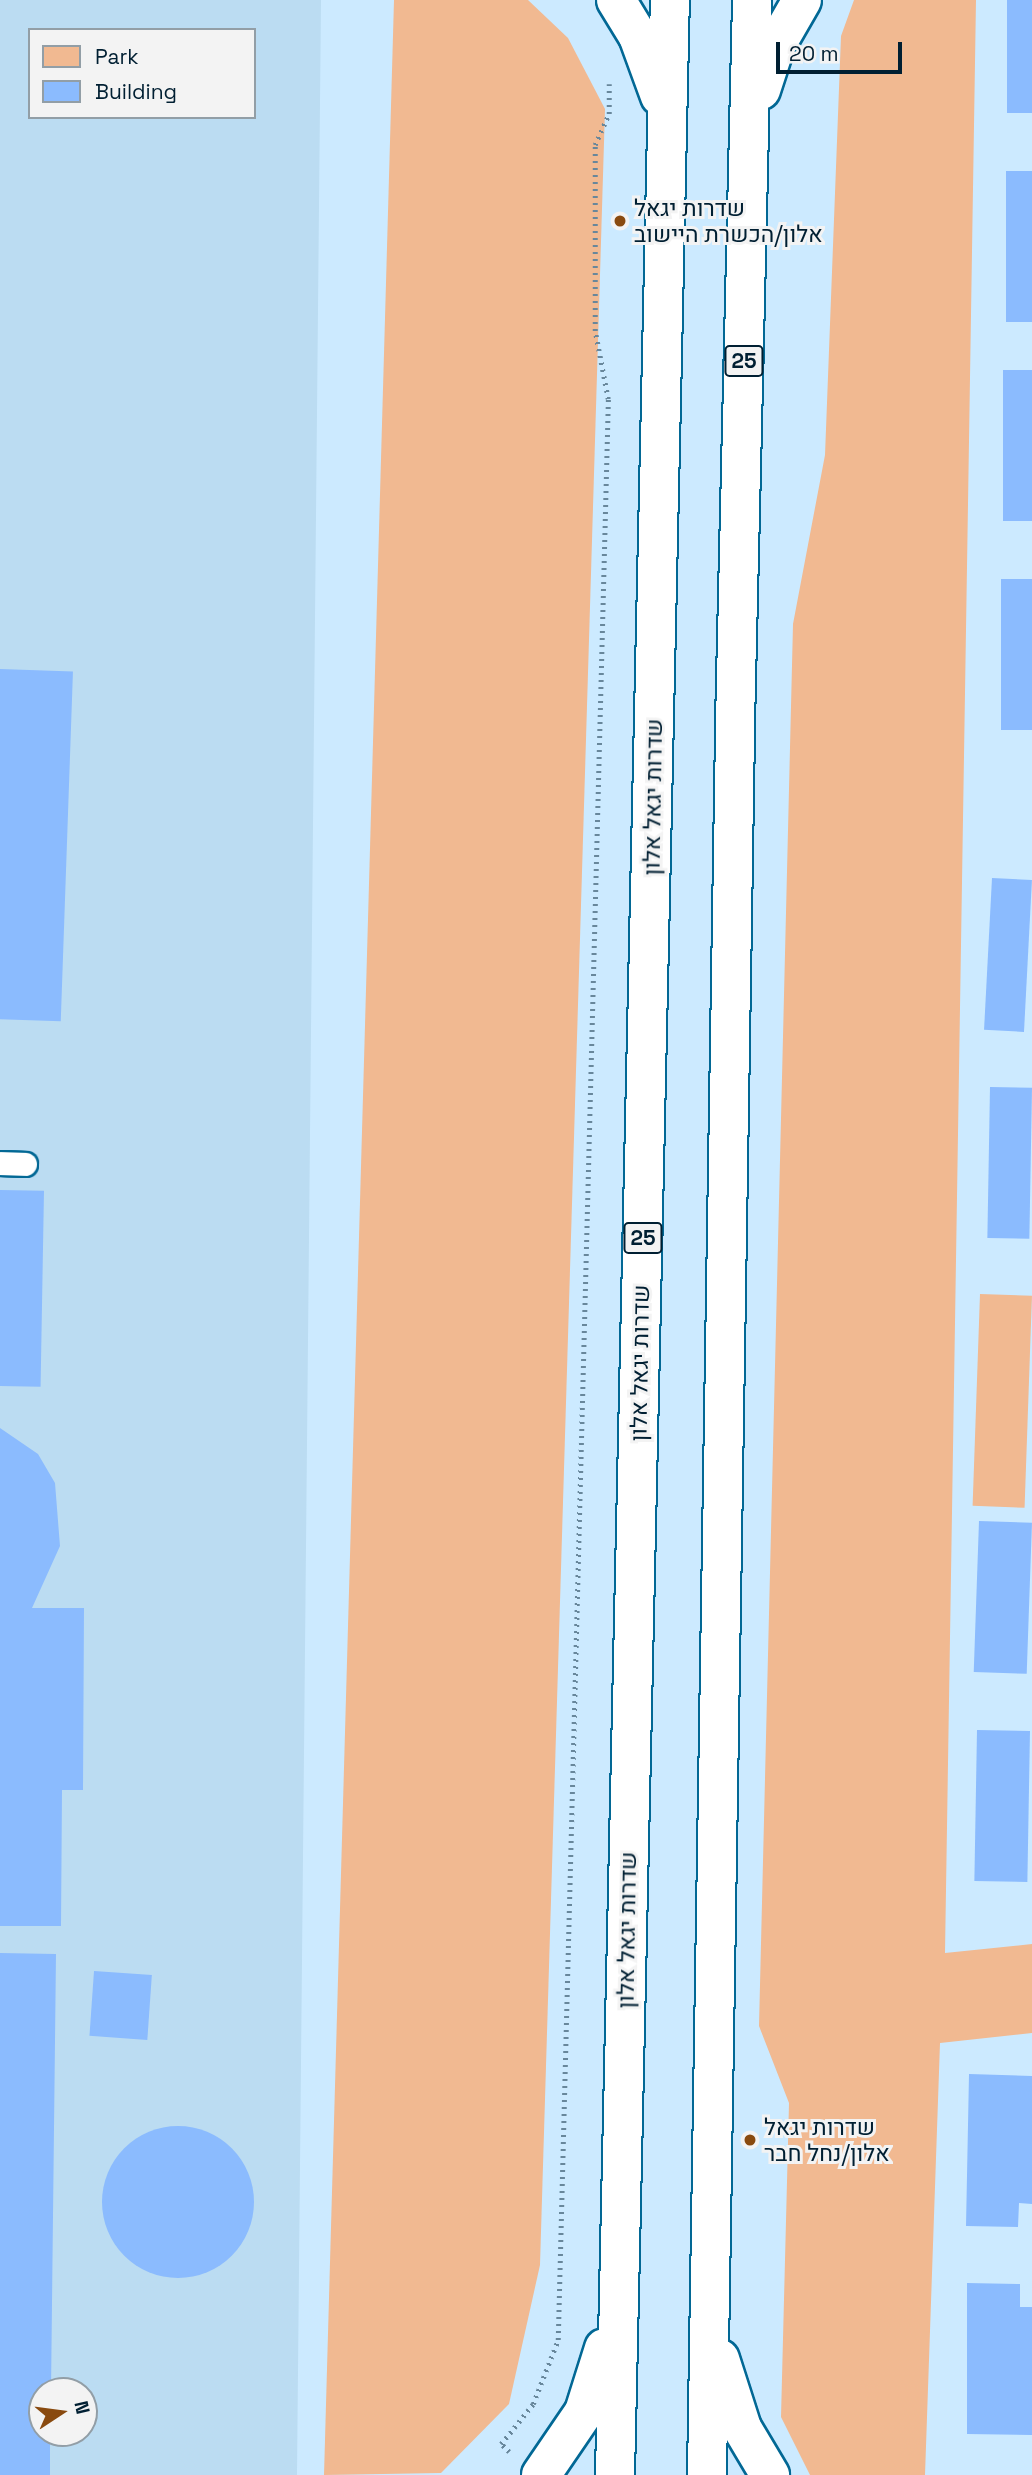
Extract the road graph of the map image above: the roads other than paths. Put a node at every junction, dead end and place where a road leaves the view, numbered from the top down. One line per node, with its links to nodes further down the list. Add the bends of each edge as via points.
1 (616, 0): 5 (highway, via 648,60)
2 (670, 0): 5 (highway, שדרות יגאל אלון / 25)
3 (752, 0): 6 (highway, 25)
4 (802, 0): 6 (highway, via 775,47)
5 (668, 134): 9 (highway, שדרות יגאל אלון / 25)
6 (749, 140): 10 (highway, 25, via 735,737)
7 (0, 1163): 8 (lane)
8 (25, 1164)
9 (619, 2274): 11 (highway, via 605,2345 584,2412); 12 (highway, שדרות יגאל אלון / 25)
10 (711, 2307): 13 (highway, 25); 14 (highway, via 730,2395 742,2428)
11 (529, 2467)
12 (615, 2475)
13 (707, 2475)
14 (770, 2475)

